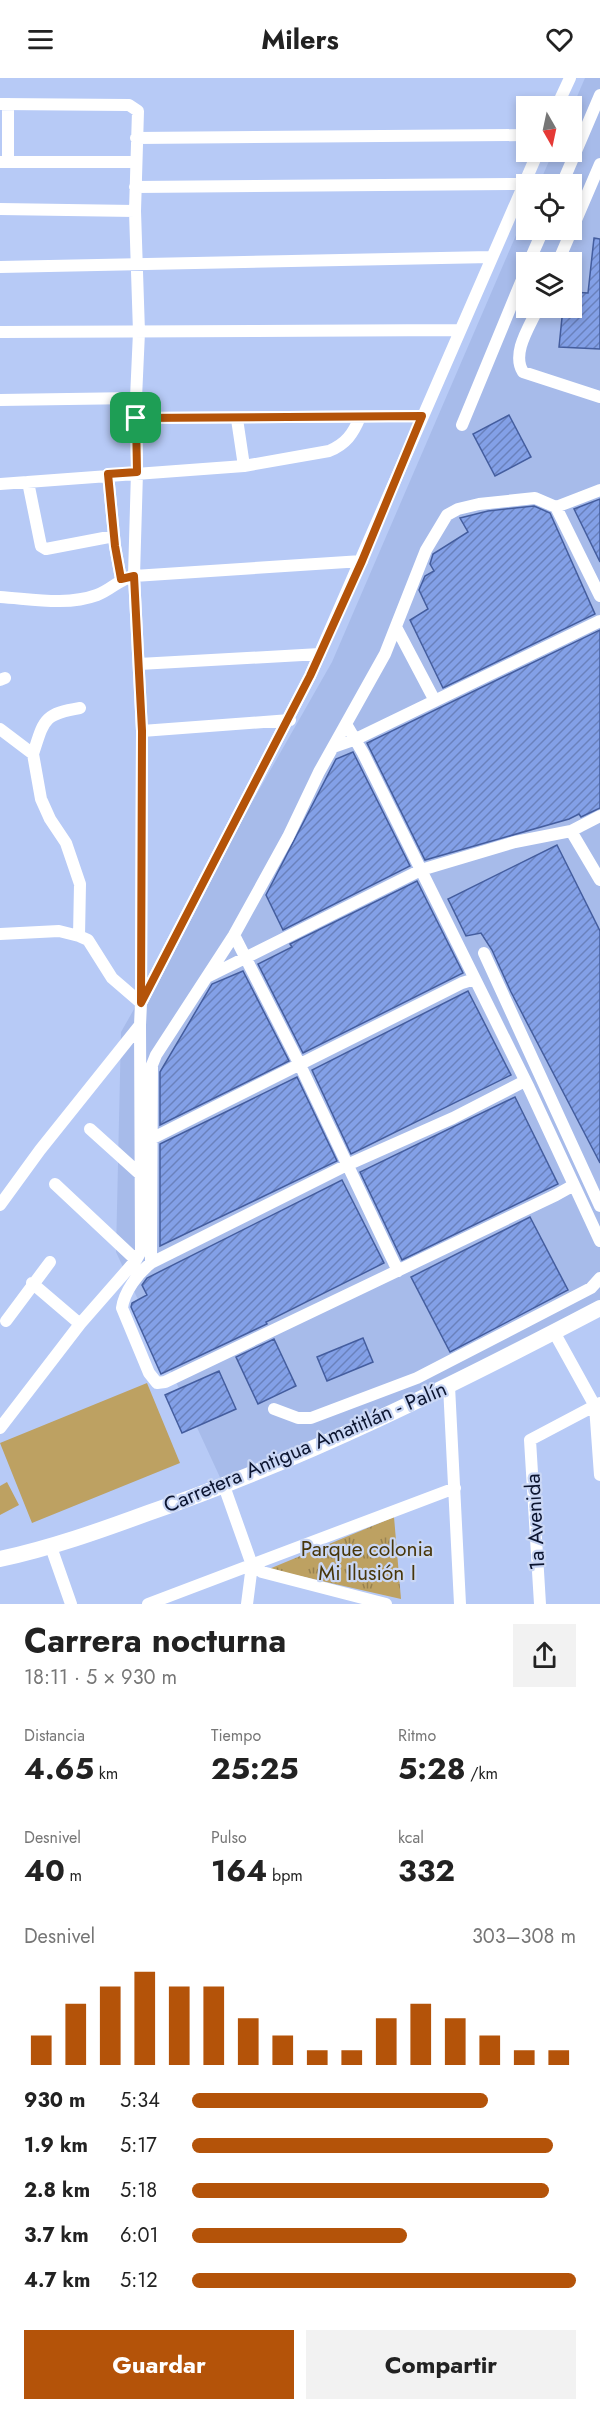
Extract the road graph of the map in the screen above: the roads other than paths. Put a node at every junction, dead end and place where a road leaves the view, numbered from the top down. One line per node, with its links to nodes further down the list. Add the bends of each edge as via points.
1 (570, 78): 3 (street)
2 (600, 95): 10 (street)
3 (562, 96)
4 (4, 104): 6 (street, via 129,105 138,111); 7 (street)
5 (516, 135): 6 (street)
6 (136, 138): 8 (street)
7 (4, 162): 8 (street)
8 (135, 162): 12 (street)
9 (600, 164): 16 (street)
10 (566, 174)
11 (516, 184): 12 (street)
12 (135, 188): 15 (street)
13 (516, 200): 17 (street)
14 (0, 209): 15 (street)
15 (135, 211): 18 (street)
16 (562, 252)
17 (491, 257): 18 (street); 22 (street)
18 (137, 264): 19 (street); 24 (street)
19 (0, 267)
20 (516, 294): 32 (street)
21 (534, 318): 25 (street, via 518,354 523,372)
22 (460, 330): 24 (street); 28 (street)
23 (0, 332): 24 (street)
24 (140, 332): 26 (street)
25 (600, 397)
26 (135, 398): 27 (street); 30 (street)
27 (0, 400)
28 (422, 416): 29 (street); 41 (street)
29 (360, 417): 31 (street); 33 (street, via 340,447)
30 (136, 418): 31 (street); 34 (street)
31 (237, 419): 33 (street)
32 (462, 426)
33 (244, 466): 34 (street)
34 (137, 472): 35 (street); 42 (street)
35 (108, 474): 36 (street); 40 (street)
36 (28, 482): 37 (street); 40 (street, via 42,546 46,549)
37 (0, 484)
38 (600, 490): 39 (street)
39 (556, 507): 44 (street); 47 (street, via 535,498 478,504 447,515 426,550)
40 (114, 536): 43 (street)
41 (362, 561): 42 (street); 48 (street)
42 (134, 576): 43 (street); 49 (street)
43 (121, 579): 45 (street, via 99,594 77,601)
44 (600, 596)
45 (0, 597)
46 (600, 621): 50 (street)
47 (396, 627): 50 (street); 53 (street)
48 (320, 654): 49 (street); 52 (street)
49 (139, 664): 55 (street)
50 (435, 701): 56 (street)
51 (80, 708): 58 (street, via 57,712 45,720)
52 (290, 720): 55 (street); 70 (street)
53 (345, 724): 56 (street); 57 (street)
54 (0, 729): 58 (street)
55 (142, 731): 70 (street)
56 (356, 739): 57 (street); 61 (street)
57 (333, 747): 64 (street)
58 (33, 754): 65 (street, via 41,799 66,843 80,884)
59 (600, 816): 60 (street)
60 (571, 831): 61 (street, via 515,842); 62 (street)
61 (421, 870): 67 (street); 69 (street)
62 (600, 880)
63 (0, 934): 65 (street, via 59,931)
64 (234, 935): 67 (street); 68 (street)
65 (79, 936): 70 (street, via 88,940 112,978)
66 (484, 953): 81 (street)
67 (246, 959): 68 (street); 72 (street)
68 (205, 978): 75 (street, via 152,1065)
69 (475, 979): 72 (street); 73 (street)
70 (141, 1003): 71 (street)
71 (140, 1025): 77 (street); 80 (street)
72 (300, 1065): 75 (street); 76 (street)
73 (525, 1081): 76 (street); 79 (street)
74 (90, 1129): 77 (street)
75 (151, 1139): 85 (street)
76 (347, 1165): 85 (street); 86 (street)
77 (141, 1175): 83 (street, via 141,1251)
78 (55, 1184): 83 (street)
79 (574, 1185): 82 (street); 86 (street)
80 (0, 1205)
81 (600, 1206)
82 (600, 1241)
83 (136, 1260): 91 (street)
84 (50, 1262): 88 (street)
85 (151, 1263): 86 (street, via 124,1297 123,1308 149,1373 157,1383)
86 (398, 1271)
87 (600, 1278): 94 (street, via 591,1288 417,1378)
88 (33, 1283): 90 (street); 91 (street)
89 (600, 1308): 92 (main road, Carretera Antigua Amatitlán - Palín)
90 (6, 1321)
91 (80, 1324): 98 (street)
92 (554, 1332): 93 (main road, Carretera Antigua Amatitlán - Palín); 95 (street)
93 (449, 1386): 97 (main road, Carretera Antigua Amatitlán - Palín); 101 (street)
94 (381, 1392): 96 (street, via 311,1418 298,1418); 97 (street)
95 (597, 1404): 99 (street); 110 (street, 1a Avenida, via 530,1440)
96 (274, 1409)
97 (393, 1413): 100 (main road, Carretera Antigua Amatitlán - Palín)
98 (0, 1428)
99 (600, 1475)
100 (224, 1486): 102 (main road, Carretera Antigua Amatitlán - Palín); 104 (street)
101 (455, 1488): 104 (street); 109 (street)
102 (51, 1547): 103 (main road, Carretera Antigua Amatitlán - Palín); 105 (street)
103 (0, 1559)
104 (252, 1565): 106 (street); 107 (street); 108 (street, via 262,1572)
105 (71, 1604)
106 (148, 1604)
107 (247, 1604)
108 (386, 1604)
109 (460, 1604)
110 (540, 1604)

